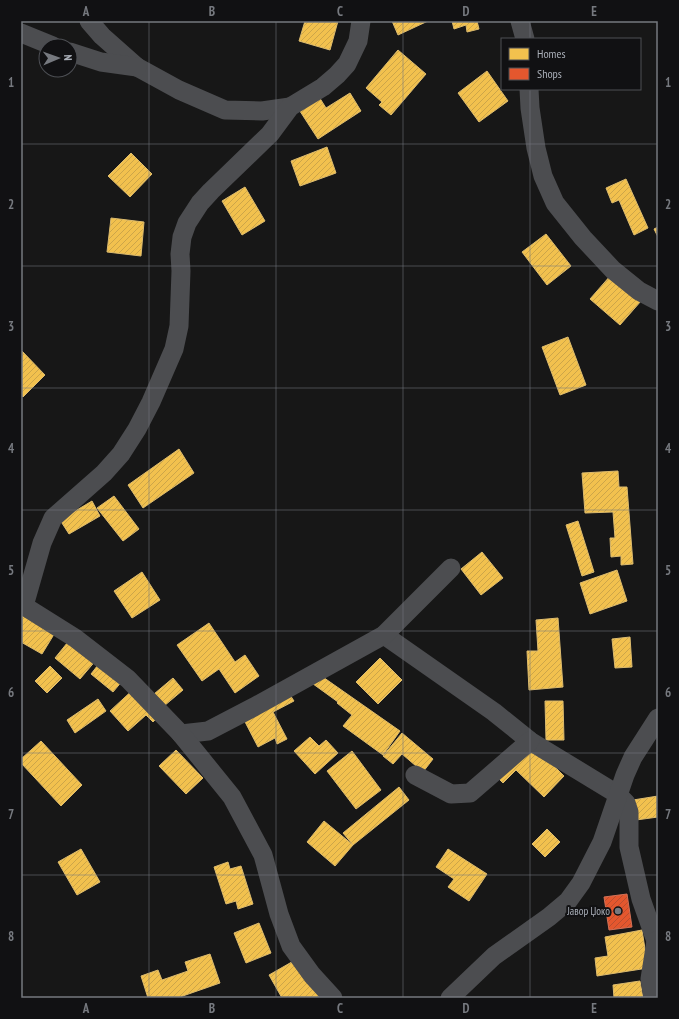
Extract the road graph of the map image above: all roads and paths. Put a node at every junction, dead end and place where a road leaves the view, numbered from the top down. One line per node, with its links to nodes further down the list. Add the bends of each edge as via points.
1 (89, 21): 8 (street)
2 (361, 21): 10 (street, via 358,41 347,64 323,87)
3 (520, 21): 5 (street)
4 (21, 33): 6 (street)
5 (525, 38)
6 (38, 40)
7 (78, 55): 8 (street, via 101,62)
8 (137, 67): 10 (street, via 225,110 262,111)
9 (529, 90): 11 (street, via 542,176 555,203 583,238 614,270 639,291)
10 (290, 107): 13 (street, via 270,134 200,203 187,223 182,236 180,254 179,326 174,349 157,389 121,454 104,473 53,518 42,543)
11 (658, 300)
12 (452, 568): 14 (street)
13 (23, 606): 16 (street, via 75,638 128,679)
14 (384, 635): 16 (street, via 208,731); 17 (street, via 494,712)
15 (658, 718): 19 (street, via 633,757)
16 (181, 734): 21 (street, via 232,797 263,855 279,914 291,946)
17 (530, 741): 18 (street, via 470,793 451,794); 19 (street)
18 (415, 775)
19 (618, 794): 20 (street, via 626,803 629,812 629,847 641,899); 22 (street, via 602,842 582,883 568,901 494,956)
20 (657, 941): 23 (street, via 650,979)
21 (333, 998)
22 (450, 998)
23 (653, 998)

